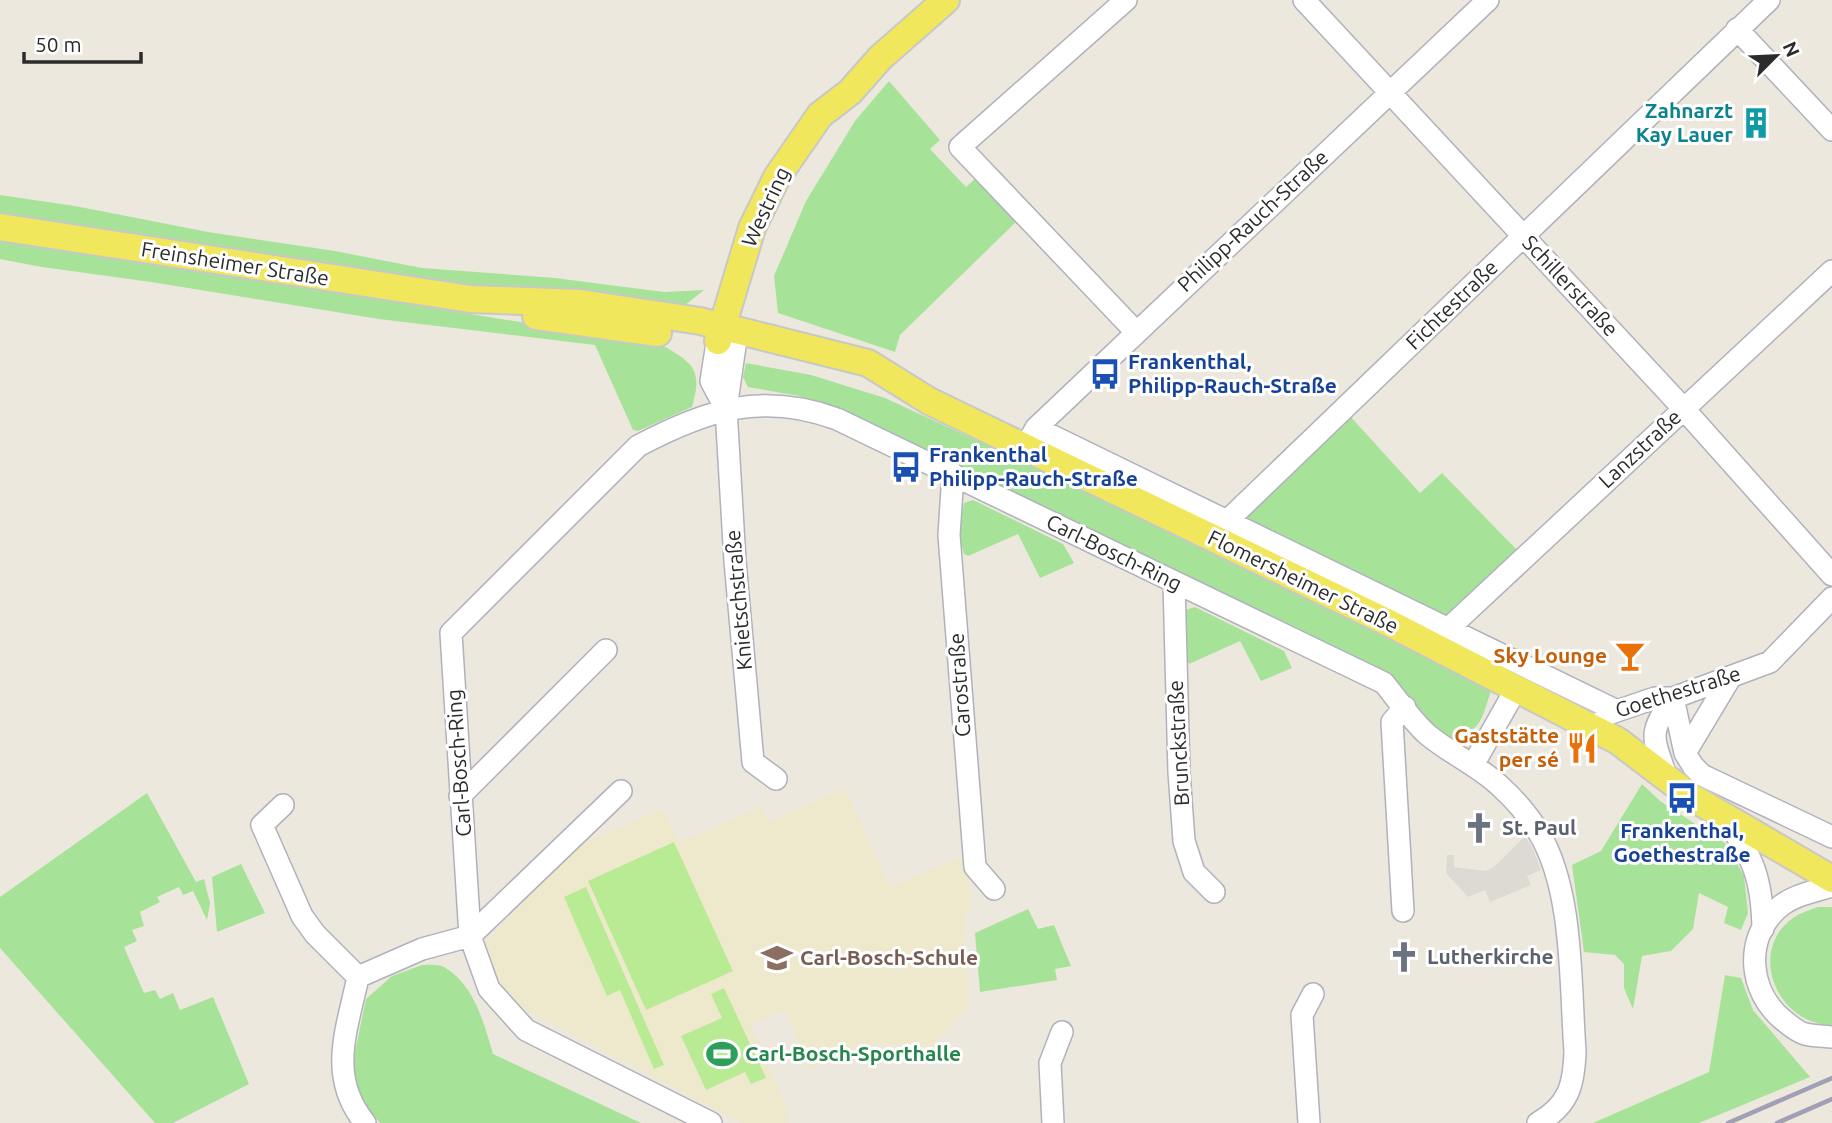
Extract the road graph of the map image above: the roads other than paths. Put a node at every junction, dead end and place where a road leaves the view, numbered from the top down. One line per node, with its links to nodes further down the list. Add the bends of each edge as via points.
1 (946, 0): 13 (main road, Westring, via 820,115 777,177 752,228)
2 (1126, 0): 12 (street, via 960,147)
3 (1304, 0): 7 (street, Schillerstraße)
4 (1488, 0): 7 (street, Philipp-Rauch-Straße)
5 (1769, 0): 6 (street, Fichtestraße)
6 (1737, 29): 8 (street); 10 (street, Fichtestraße)
7 (1390, 92): 10 (street, Schillerstraße); 12 (street, Philipp-Rauch-Straße)
8 (1832, 130)
9 (0, 227): 13 (main road, Freinsheimer Straße, via 470,299 580,303 700,321)
10 (1523, 236): 14 (street, Schillerstraße); 18 (street, Fichtestraße)
11 (1832, 271): 14 (street, Lanzstraße)
12 (1136, 332): 16 (street, Philipp-Rauch-Straße)
13 (728, 337): 15 (street); 16 (main road, Flomersheimer Straße, via 868,363 929,401)
14 (1683, 408): 19 (street, Schillerstraße); 22 (street, Lanzstraße)
15 (726, 409): 17 (street, Carl-Bosch-Ring, via 776,405 821,413); 32 (street, Knietschstraße, via 753,762); 35 (street, Carl-Bosch-Ring, via 638,446 450,633)
16 (1031, 438): 18 (street, Flomersheimer Straße); 25 (main road, Flomersheimer Straße)
17 (953, 474): 20 (street, Carl-Bosch-Ring); 41 (street, Carostraße, via 949,535 975,867)
18 (1226, 522): 22 (street, Flomersheimer Straße)
19 (1832, 575)
20 (1174, 583): 27 (street, Carl-Bosch-Ring, via 1384,683); 42 (street, Brunckstraße, via 1184,841 1194,873)
21 (1832, 598): 24 (street, Goethestraße, via 1770,663)
22 (1448, 628): 28 (street, Flomersheimer Straße)
23 (606, 650): 35 (street)
24 (1730, 678): 26 (street, Goethestraße); 30 (street)
25 (1516, 689): 29 (main road, Flomersheimer Straße); 31 (street)
26 (1673, 698): 28 (street, Goethestraße, via 1655,698); 30 (street); 33 (street, via 1654,728)
27 (1405, 707): 31 (street, Carl-Bosch-Ring, via 1427,735); 43 (street, via 1392,722)
28 (1617, 711): 29 (street, Goethestraße)
29 (1579, 722): 33 (main road, Flomersheimer Straße, via 1628,747)
30 (1685, 753): 38 (street, via 1702,775)
31 (1473, 765): 54 (street, Carl-Bosch-Ring, via 1524,810 1540,834 1561,888 1574,1070 1564,1101)
32 (776, 779)
33 (1667, 779): 37 (main road, Flomersheimer Straße)
34 (621, 791): 45 (street)
35 (460, 796): 45 (street, Carl-Bosch-Ring)
36 (284, 805): 46 (street, via 262,825 302,916)
37 (1723, 817): 39 (main road, Flomersheimer Straße); 44 (street, via 1754,867 1762,896)
38 (1832, 837)
39 (1832, 879)
40 (1832, 886): 44 (street, via 1795,897 1777,909)
41 (994, 889)
42 (1214, 892)
43 (1403, 911)
44 (1763, 929): 49 (street, via 1754,951 1756,983 1769,1007 1804,1034)
45 (471, 936): 46 (street, via 422,949); 51 (street, Carl-Bosch-Ring, via 489,989 526,1030)
46 (358, 976): 50 (street, via 341,1059 343,1082)
47 (1313, 994): 53 (street, via 1302,1015)
48 (1062, 1032): 52 (street, via 1050,1063)
49 (1832, 1037)
50 (365, 1123)
51 (711, 1123)
52 (1053, 1123)
53 (1309, 1123)
54 (1538, 1123)

